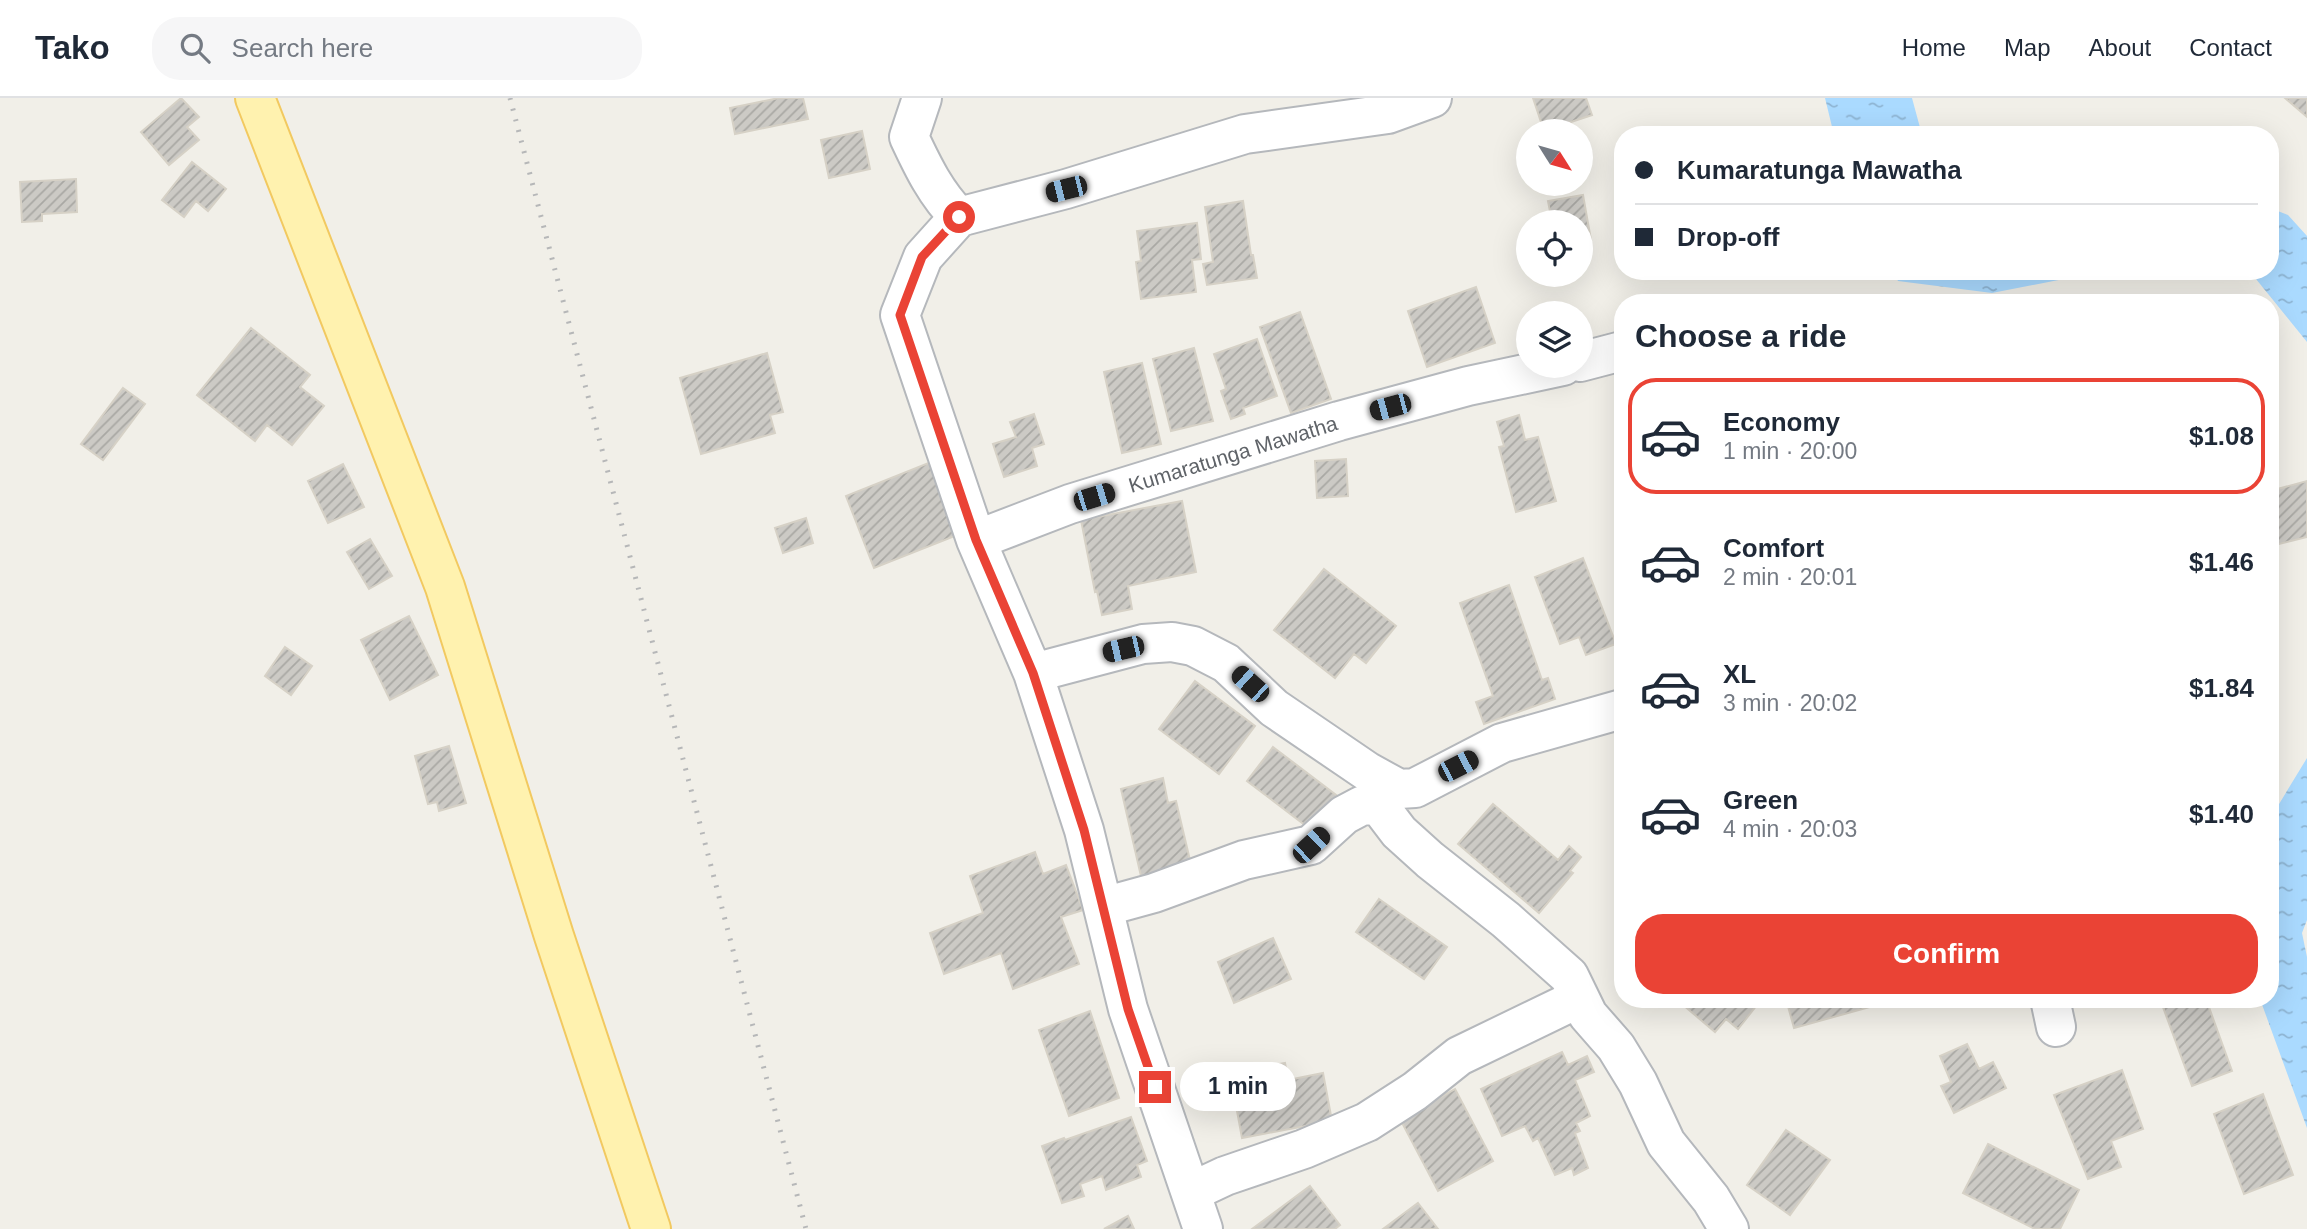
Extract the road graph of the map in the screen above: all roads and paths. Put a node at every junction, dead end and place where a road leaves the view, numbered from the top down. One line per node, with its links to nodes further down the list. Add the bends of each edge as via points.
1 (255, 98): 14 (main road, via 446,587)
2 (922, 98): 4 (street, via 909,137 929,180)
3 (1432, 98): 4 (street, via 1388,114 1245,134)
4 (959, 217): 8 (street, via 922,257 900,315)
5 (1614, 353): 6 (street)
6 (1593, 359)
7 (1516, 376): 8 (street, Kumaratunga Mawatha, via 1339,421 1070,504)
8 (976, 540): 9 (street)
9 (1033, 673): 10 (street, via 1143,644 1193,646 1226,663 1274,708 1399,789 1415,788 1502,743); 11 (street, via 1084,830)
10 (1614, 711)
11 (1103, 906): 12 (street, via 1244,860 1311,845 1344,816 1370,805 1380,807 1430,860 1569,976); 13 (street, via 1128,1009)
12 (1579, 998): 13 (street, via 1460,1056 1367,1122); 16 (street, via 1616,1046 1666,1143)
13 (1191, 1192): 15 (street)
14 (651, 1229)
15 (1203, 1229)
16 (1729, 1229)

